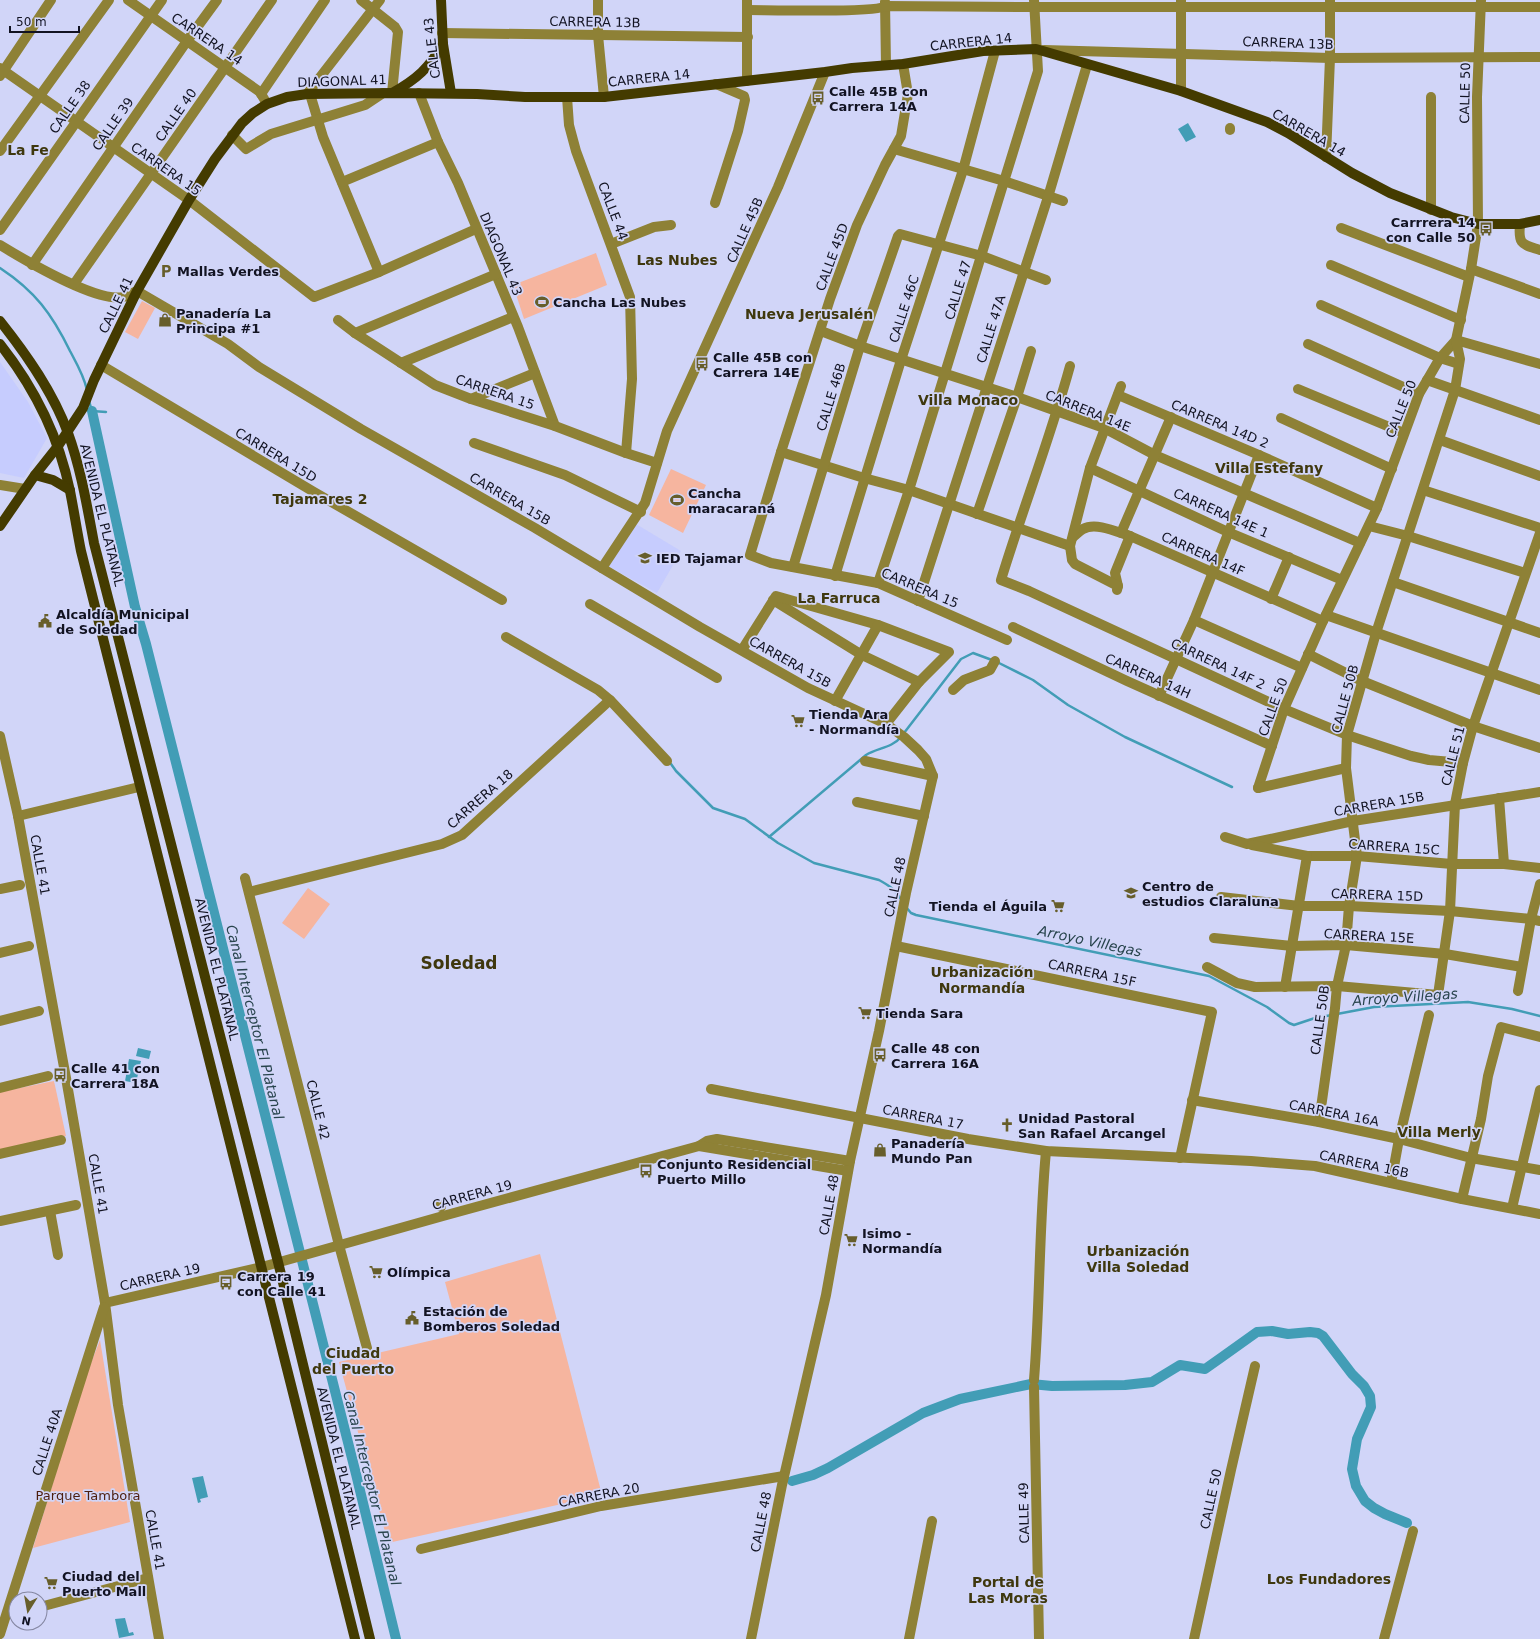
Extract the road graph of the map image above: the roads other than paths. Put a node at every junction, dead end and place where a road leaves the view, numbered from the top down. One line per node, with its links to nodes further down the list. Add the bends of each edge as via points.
1 (51, 0): 36 (street)
2 (108, 0): 46 (street)
3 (128, 0): 20 (street, CARRERA 14)
4 (162, 0): 20 (street, CALLE 38)
5 (217, 0): 24 (street, CALLE 39)
6 (272, 0): 35 (street, CALLE 40)
7 (325, 0): 44 (street)
8 (361, 0): 19 (street)
9 (380, 0): 19 (street)
10 (441, 0): 21 (main road, CALLE 43)
11 (598, 0): 22 (street)
12 (885, 3): 15 (street); 17 (street, via 883,8 856,10); 33 (street)
13 (1330, 3): 14 (street); 16 (street); 30 (street)
14 (1481, 3): 18 (street); 31 (street, CALLE 50)
15 (1034, 4): 16 (street); 26 (street, CALLE 47)
16 (1181, 4): 28 (street)
17 (748, 5): 23 (street)
18 (1540, 7)
19 (374, 9): 41 (street, via 398,32); 45 (street)
20 (150, 17): 24 (street, CARRERA 14); 52 (street, CALLE 38)
21 (442, 33): 22 (street, CARRERA 13B); 25 (main road, CALLE 43)
22 (598, 35): 23 (street, CARRERA 13B); 47 (street)
23 (748, 37): 38 (street)
24 (187, 41): 35 (street, CARRERA 14); 55 (street, CALLE 39)
25 (443, 44): 41 (main road, via 423,73 408,84); 43 (main road, CALLE 43)
26 (1036, 49): 27 (main road, CARRERA 14); 28 (street, CARRERA 13B); 34 (main road, CARRERA 14); 61 (street, CALLE 47, via 1038,71)
27 (995, 51): 32 (main road, CARRERA 14); 59 (street, CALLE 46C)
28 (1180, 53): 30 (street, CARRERA 13B); 40 (street)
29 (1540, 57): 31 (street, CARRERA 13B)
30 (1330, 58): 31 (street, CARRERA 13B); 58 (street)
31 (1478, 58): 69 (street, CALLE 50)
32 (903, 64): 33 (main road, CARRERA 14); 56 (street, CALLE 45D, via 908,98 900,136)
33 (886, 65): 37 (main road, CARRERA 14)
34 (1087, 65): 40 (main road, CARRERA 14); 63 (street, CALLE 47A)
35 (225, 67): 44 (street, CARRERA 14); 60 (street, CALLE 40)
36 (1, 71): 46 (street, CARRERA 15)
37 (825, 72): 38 (main road, CARRERA 14); 133 (street, CALLE 45B, via 778,187 670,425)
38 (747, 81): 39 (main road, CARRERA 14)
39 (716, 84): 47 (main road, CARRERA 14); 66 (street, via 744,96 745,100)
40 (1181, 91): 58 (main road, CARRERA 14, via 1267,122)
41 (387, 93): 42 (main road, DIAGONAL 41); 45 (main road, DIAGONAL 41); 51 (street, via 365,105)
42 (419, 93): 43 (main road, CARRERA 14); 54 (street, DIAGONAL 43)
43 (451, 93): 49 (main road, CARRERA 14)
44 (261, 94): 50 (street, CARRERA 14)
45 (308, 94): 50 (main road, DIAGONAL 41, via 287,97); 51 (street)
46 (41, 95): 52 (street, CARRERA 15); 57 (street)
47 (604, 97): 49 (main road, CARRERA 14)
48 (1431, 97): 67 (street)
49 (567, 98): 75 (street, CALLE 44, via 569,125 576,151)
50 (267, 104): 53 (main road, CALLE 41, via 253,113)
51 (317, 119): 53 (street, via 271,134 246,148); 62 (street)
52 (77, 121): 55 (street, CARRERA 15); 74 (street, CALLE 38)
53 (232, 135): 64 (main road, CALLE 41)
54 (438, 142): 62 (street); 73 (street, DIAGONAL 43)
55 (113, 147): 60 (street, CARRERA 15); 80 (street, CALLE 39)
56 (894, 149): 59 (street); 95 (street, CALLE 45D, via 857,225)
57 (0, 151)
58 (1326, 157): 67 (main road, CARRERA 14, via 1390,193)
59 (963, 170): 61 (street); 77 (street, CALLE 46C)
60 (151, 174): 64 (street, CARRERA 15); 87 (street, CALLE 40)
61 (1004, 181): 63 (street); 79 (street, CALLE 47)
62 (342, 182): 82 (street)
63 (1048, 197): 65 (street); 83 (street, CALLE 47A)
64 (189, 200): 82 (street, CARRERA 15, via 314,297); 88 (main road, CALLE 41)
65 (1064, 201)
66 (715, 203)
67 (1431, 210): 69 (main road, CARRERA 14)
68 (1540, 220): 70 (main road, CARRERA 14)
69 (1478, 224): 70 (main road, CARRERA 14); 84 (street, CALLE 50)
70 (1520, 224): 78 (street, via 1519,239 1523,244)
71 (671, 225): 75 (street, via 654,227)
72 (1340, 228): 84 (street)
73 (476, 229): 82 (street); 85 (street, DIAGONAL 43)
74 (0, 230)
75 (611, 244): 130 (street, CALLE 44, via 630,297 632,379)
76 (0, 245): 80 (street)
77 (939, 245): 79 (street); 100 (street, CALLE 46B, via 899,235); 103 (street, CALLE 46C)
78 (1540, 250)
79 (982, 256): 83 (street); 110 (street, CALLE 47)
80 (32, 265): 87 (street)
81 (1331, 265): 93 (street)
82 (379, 272)
83 (1023, 272): 86 (street); 112 (street, CALLE 47A)
84 (1470, 273): 89 (street); 93 (street, CALLE 50)
85 (496, 274): 91 (street, DIAGONAL 43); 96 (street)
86 (1046, 280)
87 (74, 284): 88 (street, via 110,297 123,297)
88 (137, 290): 107 (main road, CALLE 41); 163 (street, CARRERA 15B, via 228,344 315,402)
89 (1540, 294)
90 (1321, 305): 102 (street)
91 (513, 316): 104 (street); 109 (street, DIAGONAL 43)
92 (338, 320): 96 (street, CARRERA 15)
93 (1461, 320): 97 (street, CALLE 50)
94 (0, 321): 124 (main road, AVENIDA EL PLATANAL, via 32,363)
95 (821, 331): 100 (street, CARRERA 14E); 129 (street, CALLE 45D)
96 (355, 333): 104 (street, CARRERA 15)
97 (1456, 340): 102 (street, CALLE 50); 105 (street, CALLE 50B); 106 (street)
98 (0, 344): 128 (main road, AVENIDA EL PLATANAL, via 26,379)
99 (1308, 344): 115 (street)
100 (860, 346): 103 (street, CARRERA 14E); 134 (street, CALLE 46B)
101 (1031, 351): 116 (street)
102 (1440, 358): 105 (street); 111 (street, CALLE 50)
103 (901, 360): 110 (street, CARRERA 14E); 139 (street, CALLE 46C)
104 (401, 363): 117 (street, CARRERA 15, via 435,385)
105 (1459, 364): 114 (street, CALLE 50B)
106 (1540, 364)
107 (101, 365): 124 (main road, CALLE 41); 173 (street, CARRERA 15D)
108 (1070, 366): 118 (street)
109 (535, 373): 117 (street); 122 (street, DIAGONAL 43)
110 (945, 375): 112 (street, CARRERA 14E); 143 (street, CALLE 47)
111 (1427, 380): 114 (street); 115 (street, CALLE 50)
112 (987, 387): 116 (street, CARRERA 14E); 147 (street, CALLE 47A)
113 (1298, 389): 125 (street)
114 (1455, 390): 121 (street); 126 (street, CALLE 50B)
115 (1419, 394): 125 (street, CALLE 50)
116 (1017, 397): 118 (street, CARRERA 14E); 150 (street)
117 (471, 399): 122 (street, CARRERA 15)
118 (1058, 411): 123 (street, CARRERA 14E); 153 (street)
119 (1171, 417): 123 (street, CARRERA 14D 2, via 1119,390); 131 (street); 132 (street, CARRERA 14D 2)
120 (1281, 418): 136 (street)
121 (1540, 420)
122 (555, 426): 130 (street, CARRERA 15)
123 (1104, 428): 131 (street, CARRERA 14E); 135 (street)
124 (68, 432): 128 (main road, CALLE 41); 278 (main road, AVENIDA EL PLATANAL, via 94,543)
125 (1404, 433): 136 (street, CALLE 50)
126 (1440, 440): 138 (street); 144 (street, CALLE 50B)
127 (474, 443): 149 (street, via 565,475)
128 (58, 446): 137 (main road, CALLE 41); 142 (main road, AVENIDA EL PLATANAL)
129 (781, 452): 134 (street); 161 (street, CALLE 45D)
130 (626, 453): 133 (street, CARRERA 15)
131 (1155, 455): 145 (street); 146 (street, CARRERA 14E)
132 (1259, 455): 146 (street); 148 (street, CARRERA 14D 2)
133 (657, 463): 149 (street, CALLE 45B)
134 (824, 465): 139 (street); 164 (street, CALLE 46B)
135 (1090, 468): 145 (street, CARRERA 14E 1); 159 (street)
136 (1392, 469): 148 (street, CALLE 50)
137 (35, 475): 141 (main road, CALLE 41); 142 (main road, via 53,480)
138 (1540, 476)
139 (864, 478): 143 (street); 167 (street, CALLE 46C)
140 (0, 485): 141 (street)
141 (25, 489): 151 (main road, CALLE 41)
142 (70, 490): 212 (main road, AVENIDA EL PLATANAL, via 81,551)
143 (909, 490): 147 (street); 170 (street, CALLE 47)
144 (1423, 490): 154 (street); 158 (street, CALLE 50B)
145 (1138, 491): 155 (street, CARRERA 14E 1); 157 (street)
146 (1244, 493): 155 (street); 160 (street, CARRERA 14E)
147 (949, 505): 150 (street); 174 (street, CALLE 47A)
148 (1377, 508): 152 (street, CALLE 50)
149 (640, 512): 163 (street, CALLE 45B)
150 (977, 514): 153 (street)
151 (0, 526)
152 (1369, 526): 158 (street); 160 (street, CALLE 50)
153 (1017, 527): 159 (street); 188 (street, CARRERA 14F 2, via 1001,580)
154 (1540, 528)
155 (1228, 532): 162 (street, CARRERA 14E 1); 165 (street)
156 (1540, 533): 166 (street, CALLE 51)
157 (1125, 534): 159 (street, CARRERA 14F, via 1090,527 1083,529); 159 (street, via 1115,573 1117,588 1073,562); 165 (street, CARRERA 14F)
158 (1408, 536): 166 (street); 169 (street, CALLE 50B)
159 (1071, 542)
160 (1360, 543): 168 (street, CALLE 50)
161 (750, 555): 164 (street, CARRERA 15)
162 (1289, 557): 168 (street, CARRERA 14E 1); 172 (street)
163 (602, 568): 185 (street, CARRERA 15B)
164 (793, 568): 167 (street, CARRERA 15)
165 (1212, 571): 172 (street, CARRERA 14F); 177 (street)
166 (1525, 573): 178 (street, CALLE 51)
167 (835, 576): 170 (street, CARRERA 15)
168 (1342, 580): 176 (street, CALLE 50)
169 (1392, 582): 178 (street); 181 (street, CALLE 50B)
170 (878, 583): 174 (street, CARRERA 15)
171 (775, 598): 179 (street); 185 (street); 187 (street)
172 (1271, 599): 176 (street, CARRERA 14F)
173 (502, 600)
174 (918, 601): 184 (street, CARRERA 15)
175 (590, 604): 192 (street)
176 (1325, 618): 181 (street, CARRERA 14F); 186 (street, CALLE 50)
177 (1194, 620): 188 (street); 190 (street)
178 (1510, 622): 182 (street); 191 (street, CALLE 51)
179 (878, 625): 187 (street); 194 (street, via 949,652)
180 (1013, 627): 197 (street, CARRERA 14H)
181 (1376, 633): 191 (street, CARRERA 14F); 193 (street, CALLE 50B)
182 (1540, 633)
183 (506, 637): 198 (street, via 598,690)
184 (1007, 640)
185 (742, 650): 199 (street, CARRERA 15B)
186 (1308, 654): 190 (street, CALLE 50); 193 (street)
187 (862, 655): 194 (street); 199 (street)
188 (1175, 659): 197 (street); 200 (street, CARRERA 14F 2)
189 (996, 661): 195 (street, via 990,670 964,680)
190 (1302, 668): 200 (street, CALLE 50)
191 (1492, 673): 196 (street, CARRERA 14F); 202 (street, CALLE 51)
192 (717, 678)
193 (1362, 681): 202 (street); 203 (street, CALLE 50B)
194 (919, 682): 201 (street)
195 (953, 690)
196 (1540, 690)
197 (1159, 696): 205 (street, CARRERA 14H)
198 (610, 700): 207 (street); 231 (street, CARRERA 18, via 462,835 442,844)
199 (834, 701): 201 (street, CARRERA 15B)
200 (1284, 709): 203 (street, CARRERA 14F 2); 205 (street, CALLE 50)
201 (886, 724): 211 (street, CARRERA 15B, via 926,759)
202 (1473, 726): 206 (street); 209 (street, CALLE 51)
203 (1347, 735): 209 (street, CARRERA 14F 2, via 1411,756); 210 (street, CALLE 50B)
204 (0, 736): 217 (street, CALLE 41)
205 (1272, 746): 210 (street, CALLE 50, via 1258,788)
206 (1540, 748)
207 (667, 761)
208 (865, 761): 211 (street)
209 (1463, 763): 216 (street, CALLE 51)
210 (1346, 768): 219 (street, CALLE 50B)
211 (933, 776): 218 (street, CALLE 48)
212 (139, 786): 217 (street); 279 (main road, AVENIDA EL PLATANAL)
213 (1540, 792): 214 (street, CARRERA 15B)
214 (1500, 798): 216 (street, CARRERA 15B); 225 (street)
215 (857, 802): 218 (street)
216 (1455, 804): 219 (street, CARRERA 15B); 224 (street, CALLE 51)
217 (18, 816): 280 (street, CALLE 41)
218 (924, 816): 240 (street, CALLE 48, via 902,900 902,917)
219 (1353, 822): 221 (street, CARRERA 15B); 223 (street, CALLE 50B)
220 (1226, 837): 221 (street)
221 (1247, 844): 222 (street, CARRERA 15C)
222 (1307, 856): 223 (street, CARRERA 15C); 233 (street)
223 (1357, 856): 224 (street, CARRERA 15C); 234 (street, CALLE 50B)
224 (1452, 864): 225 (street, CARRERA 15C); 235 (street, CALLE 51)
225 (1504, 864): 226 (street, CARRERA 15C)
226 (1540, 868)
227 (245, 878): 231 (street, CALLE 42)
228 (20, 884): 230 (street)
229 (1540, 884): 236 (street)
230 (0, 889)
231 (249, 892): 276 (street, CALLE 42)
232 (1222, 897): 233 (street, CARRERA 15D)
233 (1299, 906): 234 (street, CARRERA 15D); 241 (street)
234 (1350, 906): 235 (street, CARRERA 15D); 238 (street, CALLE 50B)
235 (1450, 912): 236 (street, CARRERA 15D); 243 (street, CALLE 51)
236 (1536, 920): 245 (street)
237 (1214, 938): 241 (street, CARRERA 15E)
238 (1346, 945): 241 (street, CARRERA 15E); 243 (street, CARRERA 15E); 246 (street, CALLE 50B)
239 (29, 946): 242 (street)
240 (896, 946): 257 (street, CARRERA 15F, via 1212,1012); 258 (street, CALLE 48)
241 (1292, 946): 247 (street)
242 (0, 953)
243 (1445, 954): 245 (street, CARRERA 15E); 246 (street, CALLE 51, via 1438,995)
244 (1207, 967): 247 (street, via 1237,983 1255,987)
245 (1522, 967): 248 (street)
246 (1337, 986): 247 (street); 259 (street, CALLE 50B)
247 (1285, 987)
248 (1518, 991)
249 (39, 1011): 251 (street)
250 (1429, 1015): 260 (street)
251 (0, 1021)
252 (1540, 1037): 265 (street, via 1501,1026)
253 (48, 1076): 254 (street)
254 (0, 1088)
255 (711, 1089): 258 (street, CARRERA 17)
256 (1540, 1090): 267 (street)
257 (1192, 1100): 259 (street, CARRERA 16A); 264 (street)
258 (859, 1118): 262 (street, CARRERA 17); 266 (street, CALLE 48)
259 (1319, 1122): 260 (street, CARRERA 16A)
260 (1399, 1139): 265 (street, CARRERA 16A); 269 (street)
261 (61, 1140): 263 (street)
262 (1046, 1151): 264 (street, CARRERA 17); 297 (street, CALLE 49, via 1041,1200 1040,1292 1034,1383)
263 (0, 1154)
264 (1180, 1158): 269 (street, CARRERA 16B, via 1315,1166)
265 (1471, 1158): 267 (street, CARRERA 16A); 270 (street)
266 (849, 1166): 276 (street, CARRERA 19, via 705,1145); 283 (street, CALLE 48, via 826,1295)
267 (1522, 1167): 268 (street, CARRERA 16A); 272 (street)
268 (1540, 1170)
269 (1391, 1183): 270 (street, CARRERA 16B)
270 (1462, 1199): 272 (street, CARRERA 16B)
271 (76, 1205): 273 (street)
272 (1512, 1208): 274 (street, CARRERA 16B)
273 (50, 1211): 275 (street); 277 (street)
274 (1540, 1214)
275 (0, 1221)
276 (339, 1246): 278 (street, CARRERA 19); 281 (street, CALLE 42)
277 (58, 1255)
278 (282, 1261): 279 (street, CARRERA 19); 294 (main road, AVENIDA EL PLATANAL)
279 (262, 1267): 280 (street, CARRERA 19); 293 (main road, AVENIDA EL PLATANAL)
280 (105, 1303): 287 (street, CALLE 41, via 118,1405); 288 (street, CALLE 40A)
281 (367, 1348)
282 (1255, 1366): 298 (street, CALLE 50)
283 (784, 1477): 286 (street, CARRERA 20, via 601,1506); 295 (street, CALLE 48)
284 (932, 1521): 296 (street)
285 (1413, 1531): 299 (street)
286 (421, 1549)
287 (148, 1578): 289 (street); 292 (street, CALLE 41)
288 (18, 1591)
289 (48, 1605)
290 (8, 1620): 291 (street, CALLE 40A)
291 (0, 1634)
292 (160, 1639)
293 (355, 1639)
294 (370, 1639)
295 (751, 1639)
296 (909, 1639)
297 (1039, 1639)
298 (1194, 1639)
299 (1384, 1639)

